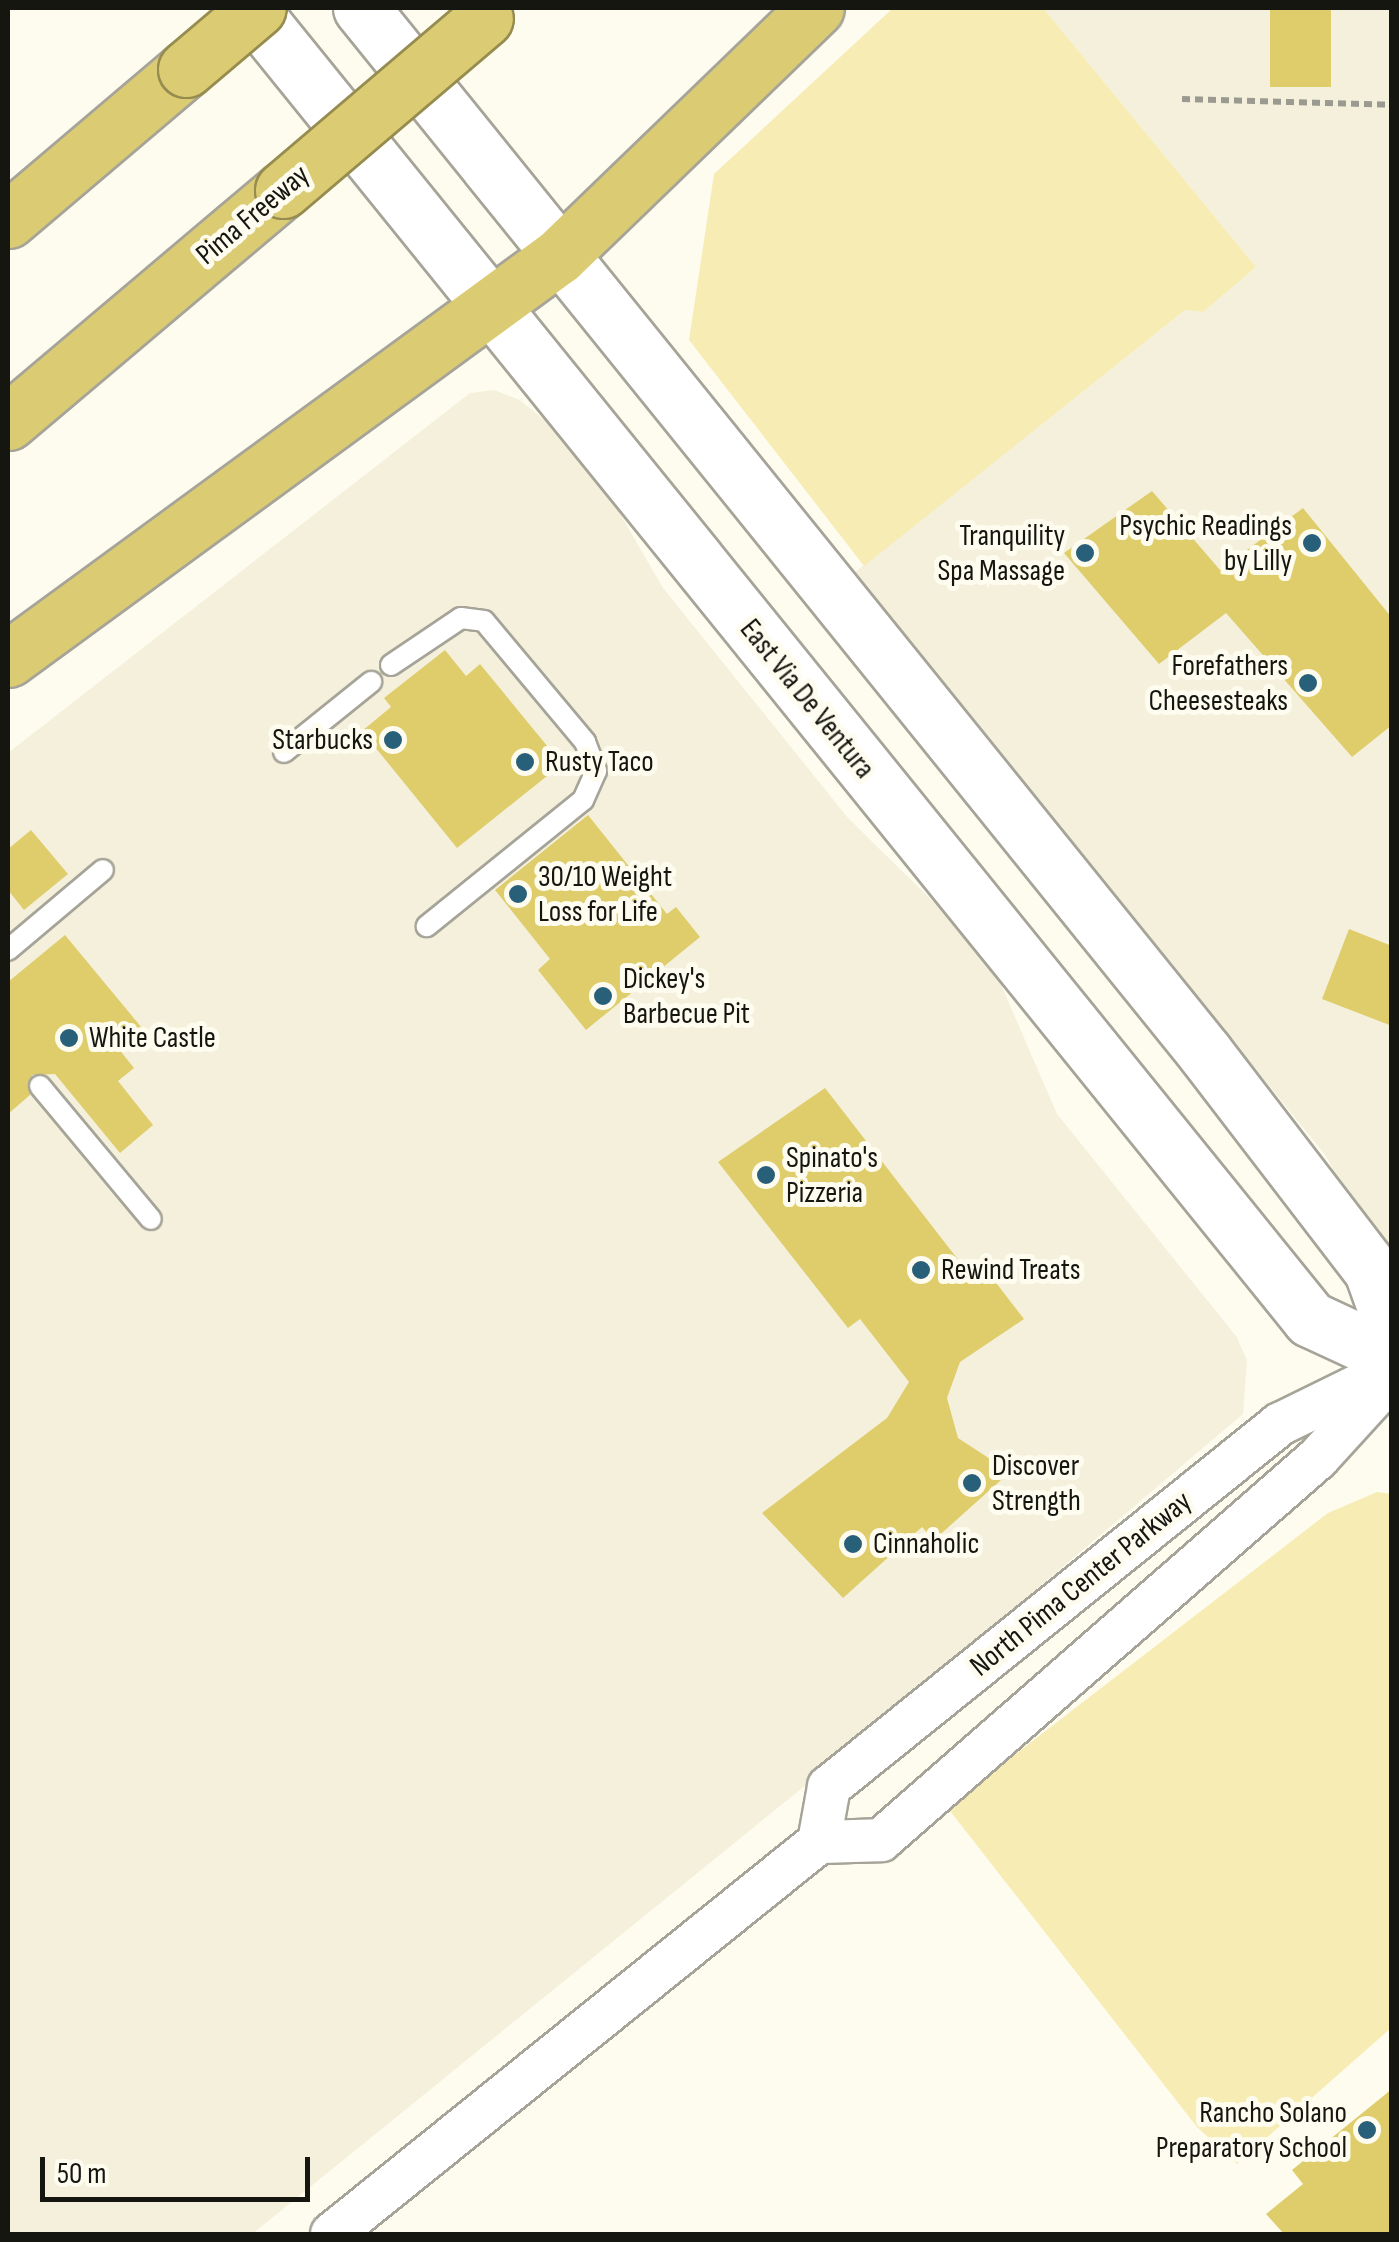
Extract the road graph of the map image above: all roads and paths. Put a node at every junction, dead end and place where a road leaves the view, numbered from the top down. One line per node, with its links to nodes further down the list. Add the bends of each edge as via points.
1 (250, 8): 10 (main road, East Via De Ventura)
2 (258, 8): 8 (highway, bridge)
3 (361, 8): 9 (main road)
4 (816, 8): 9 (highway)
5 (491, 13): 11 (highway, Pima Freeway, bridge)
6 (1182, 99): 7 (path)
7 (1392, 105)
8 (8, 220)
9 (559, 256): 10 (highway); 21 (main road, via 1228,1081 1372,1271)
10 (491, 309): 12 (highway); 22 (main road, East Via De Ventura, via 1310,1320)
11 (8, 422)
12 (8, 659)
13 (392, 665): 17 (lane, via 460,618 484,621 585,742 596,771 596,785 583,800)
14 (371, 682): 15 (lane)
15 (284, 752)
16 (102, 870): 18 (lane)
17 (427, 926)
18 (8, 950)
19 (40, 1086): 20 (lane)
20 (151, 1220)
21 (1392, 1327)
22 (1392, 1357)
23 (1392, 1369): 25 (street, North Pima Center Parkway, via 1280,1424 829,1787)
24 (1392, 1377): 25 (street, North Pima Center Parkway, via 1318,1458 881,1840)
25 (819, 1842): 26 (street)
26 (332, 2234)

